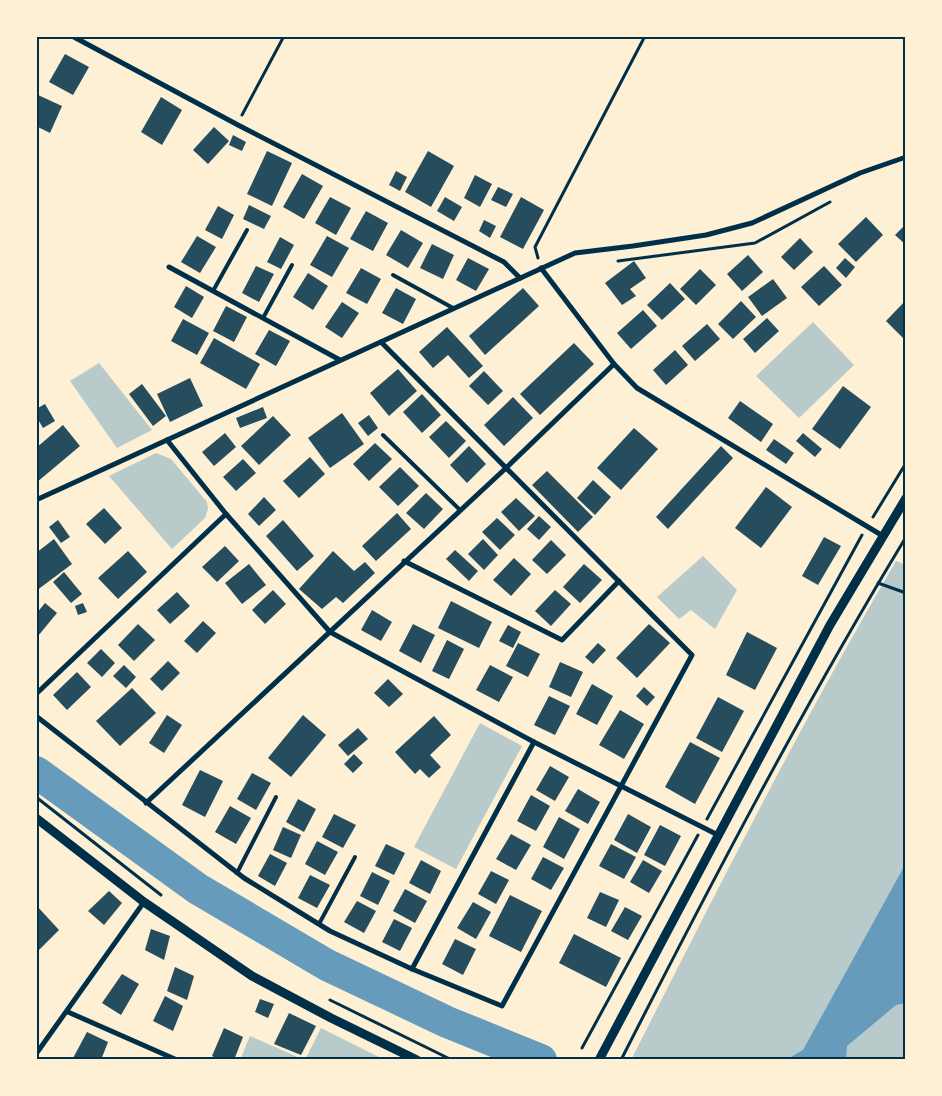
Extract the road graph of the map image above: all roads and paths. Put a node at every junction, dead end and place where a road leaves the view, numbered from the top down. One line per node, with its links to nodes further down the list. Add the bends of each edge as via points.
1 (72, 36): 4 (street)
2 (284, 36): 4 (path)
3 (644, 36): 9 (path, via 535,248)
4 (238, 125): 11 (street, via 504,262)
5 (906, 157): 9 (street, via 860,173 752,223 706,235 575,252)
6 (248, 230): 12 (lane)
7 (292, 265): 14 (lane)
8 (169, 267): 12 (street)
9 (541, 268): 11 (street); 17 (street)
10 (393, 275): 13 (lane)
11 (520, 278): 13 (street)
12 (213, 291): 14 (street)
13 (453, 308): 15 (street)
14 (262, 318): 16 (street)
15 (381, 342): 16 (street); 21 (street)
16 (340, 360): 19 (street)
17 (614, 364): 21 (street); 26 (street, via 637,388)
18 (383, 435): 24 (lane)
19 (167, 440): 23 (street); 25 (street)
20 (906, 463): 26 (path)
21 (506, 468): 24 (street); 30 (street)
22 (906, 498): 27 (street)
23 (36, 500)
24 (460, 510): 29 (street)
25 (226, 514): 33 (street); 34 (street)
26 (867, 527): 27 (street); 42 (path)
27 (883, 536): 43 (street, via 830,625)
28 (906, 537): 31 (path)
29 (404, 561): 30 (street, via 562,640); 33 (street)
30 (618, 581): 37 (street, via 692,655)
31 (878, 583): 32 (path); 58 (path, via 735,840)
32 (906, 593)
33 (330, 632): 36 (street); 40 (street)
34 (36, 694)
35 (36, 716): 40 (street)
36 (534, 742): 37 (street); 49 (street)
37 (620, 786): 42 (street); 49 (street, via 502,1006)
38 (36, 797): 46 (path)
39 (276, 797): 45 (lane)
40 (146, 803): 45 (street)
41 (36, 818): 47 (street)
42 (702, 828): 43 (street); 52 (path)
43 (718, 836): 54 (street)
44 (356, 857): 48 (lane)
45 (237, 873): 48 (street)
46 (168, 900)
47 (144, 902): 51 (street); 56 (street, via 252,976)
48 (319, 924): 49 (street)
49 (412, 969)
50 (321, 996): 57 (path)
51 (68, 1012): 53 (street); 55 (street)
52 (582, 1048)
53 (36, 1054)
54 (601, 1057)
55 (177, 1060)
56 (417, 1060)
57 (452, 1060)
58 (621, 1060)

